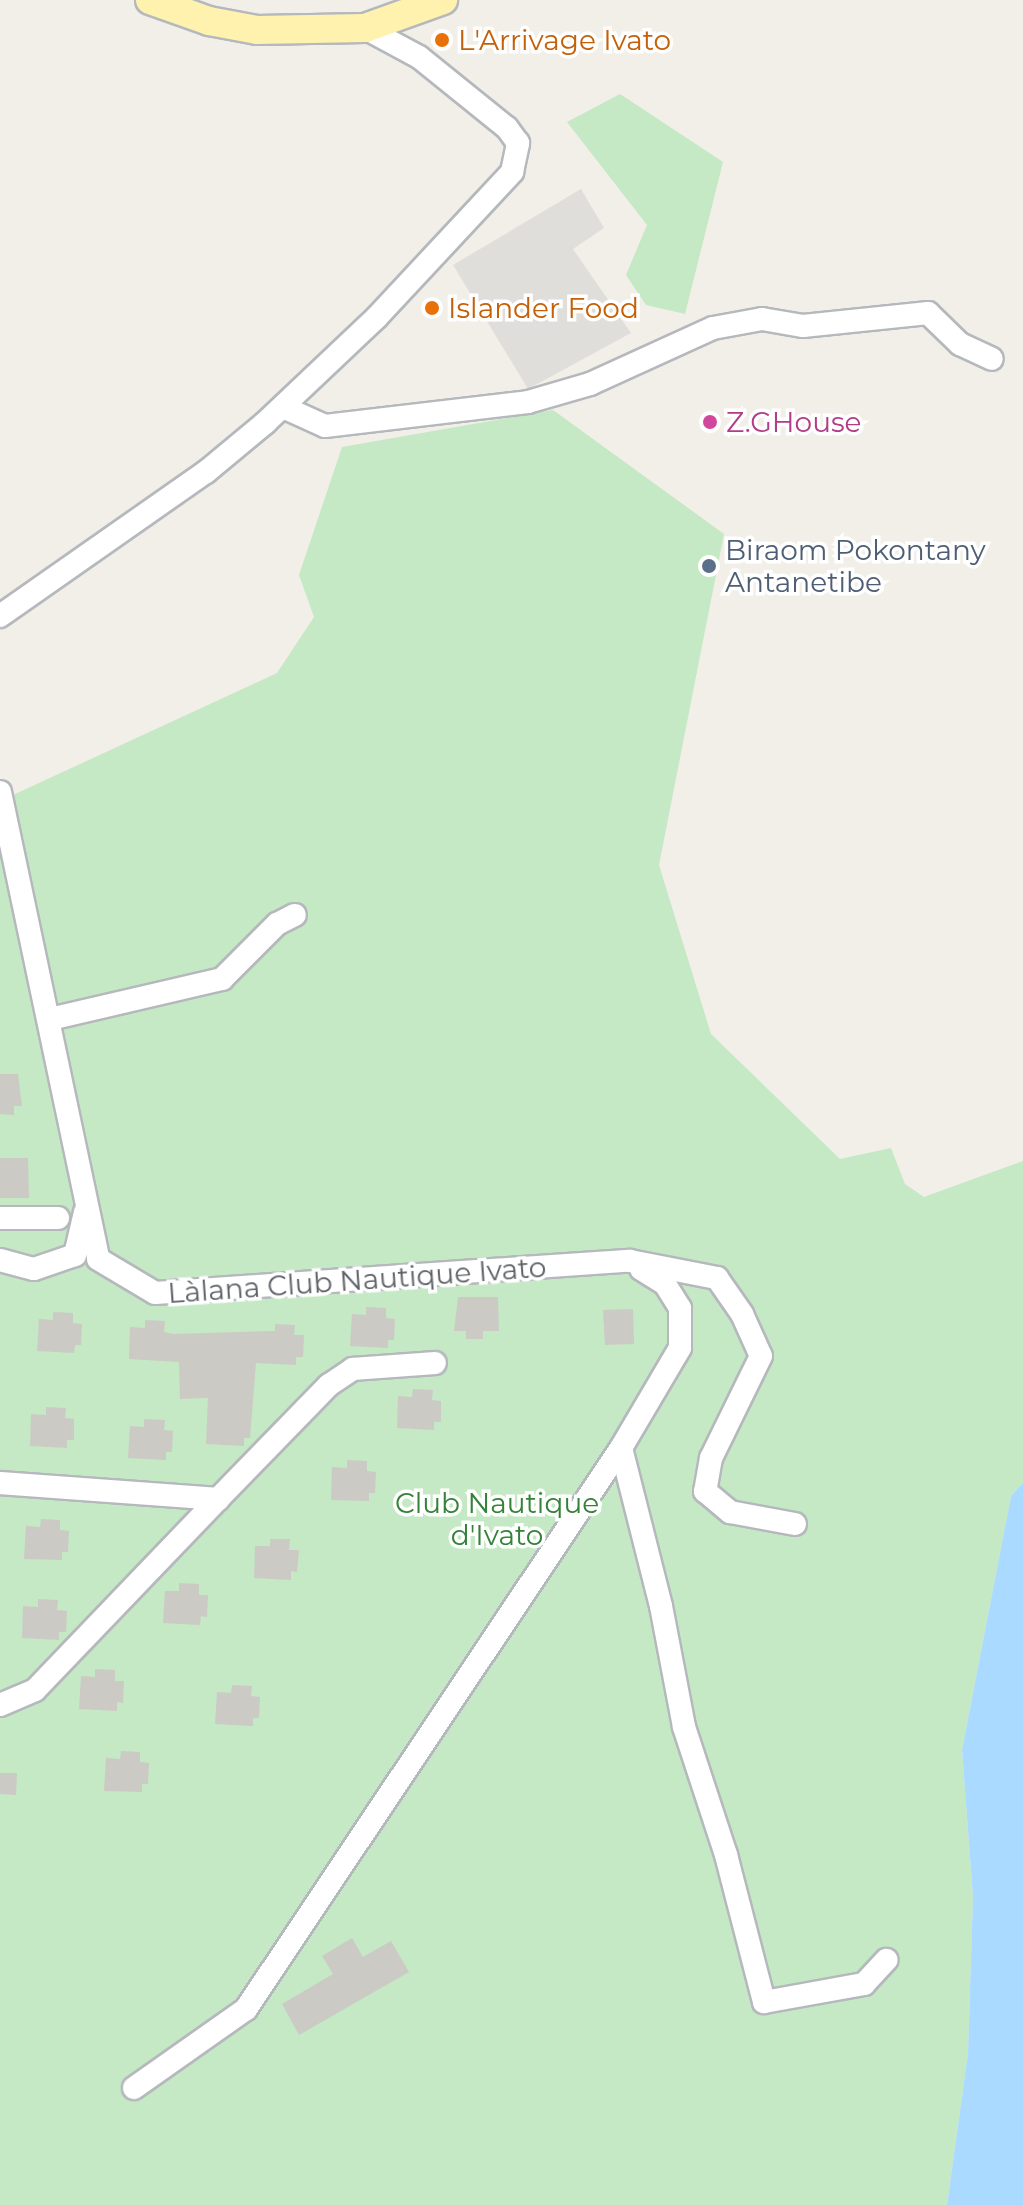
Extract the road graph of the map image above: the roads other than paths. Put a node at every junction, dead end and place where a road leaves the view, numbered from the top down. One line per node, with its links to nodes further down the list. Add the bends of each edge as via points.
1 (150, 0): 3 (main road, via 209,21 257,30)
2 (443, 0): 3 (main road)
3 (365, 28): 5 (street, via 419,57 507,128 518,143 519,156 502,186)
4 (992, 359): 5 (street, via 960,344 928,313 803,326 762,319 713,328 590,384 528,402 325,426)
5 (283, 407): 6 (street, via 206,472)
6 (0, 616)
7 (0, 792): 9 (street, Làlana Club Nautique Ivato)
8 (295, 915): 9 (street, via 277,924 222,979)
9 (50, 1019): 10 (street, Làlana Club Nautique Ivato)
10 (87, 1193): 13 (street, via 75,1255 34,1269); 14 (street, Làlana Club Nautique Ivato, via 98,1259 155,1293)
11 (0, 1218): 12 (street)
12 (58, 1218)
13 (0, 1260)
14 (630, 1261): 16 (street, via 665,1284 680,1308 680,1348); 19 (street, Làlana Club Nautique Ivato, via 717,1278 742,1314 761,1356 711,1458 705,1491 730,1512)
15 (435, 1363): 18 (street, via 353,1369 329,1385)
16 (621, 1448): 21 (street, via 661,1606 684,1727 726,1855 764,2002 864,1984); 22 (street, via 246,2009)
17 (0, 1483): 18 (street)
18 (218, 1499): 20 (street, via 35,1690)
19 (795, 1524)
20 (0, 1705)
21 (886, 1960)
22 (134, 2088)

